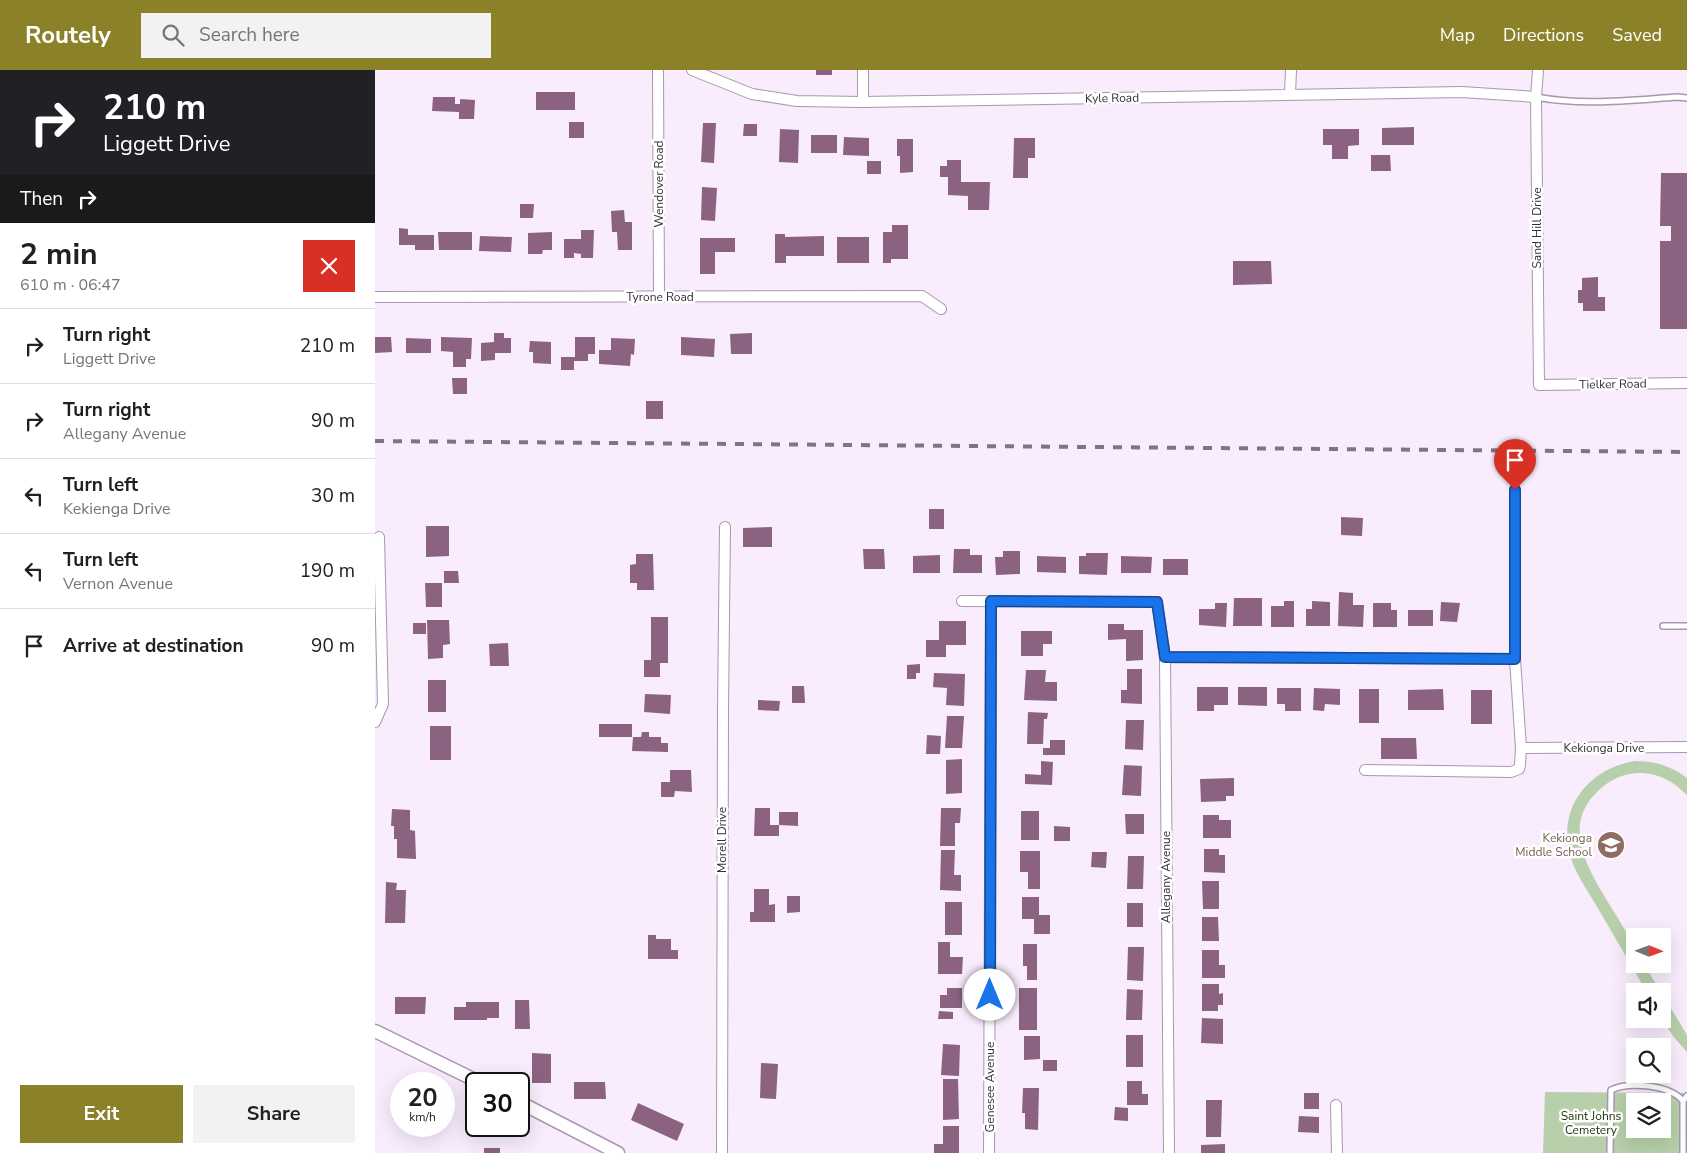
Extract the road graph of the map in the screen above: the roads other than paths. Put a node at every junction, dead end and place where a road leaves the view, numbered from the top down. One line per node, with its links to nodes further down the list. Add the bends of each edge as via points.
1 (659, 70): 11 (street, Wendover Road)
2 (692, 70): 9 (street, Kyle Road, via 752,94 797,102)
3 (863, 70): 9 (street)
4 (1291, 70): 6 (street)
5 (1537, 70): 7 (street, Sand Hill Drive)
6 (1290, 94): 7 (street, Kyle Road, via 1462,92); 9 (street, Kyle Road)
7 (1536, 97): 8 (lane, via 1607,102); 14 (street, Sand Hill Drive)
8 (1687, 98)
9 (863, 102)
10 (375, 297): 11 (street, Tyrone Road)
11 (659, 297): 12 (street, Tyrone Road, via 921,296)
12 (941, 309)
13 (1687, 383): 14 (street, Tielker Road)
14 (1539, 386)
15 (1515, 490): 23 (street)
16 (725, 527): 36 (street, Morell Drive)
17 (379, 537): 24 (street, via 383,704)
18 (962, 601): 19 (street)
19 (991, 601): 22 (street, Allegany Avenue, via 1157,602); 37 (street, Genesee Avenue)
20 (1663, 626): 21 (lane)
21 (1687, 626)
22 (1165, 657): 23 (street); 38 (street, Allegany Avenue)
23 (1515, 659): 26 (street)
24 (375, 722)
25 (1687, 747): 26 (street, Kekionga Drive)
26 (1521, 748): 27 (street, via 1519,769 1511,772)
27 (1365, 770)
28 (375, 1031): 29 (street)
29 (465, 1075)
30 (1687, 1096): 31 (lane)
31 (1683, 1101): 40 (lane, via 1667,1090 1629,1084 1611,1090); 41 (lane)
32 (1336, 1105): 39 (street)
33 (530, 1108): 34 (street)
34 (597, 1148): 35 (street)
35 (618, 1153)
36 (721, 1153)
37 (989, 1153)
38 (1169, 1153)
39 (1337, 1153)
40 (1610, 1153)
41 (1683, 1153)

